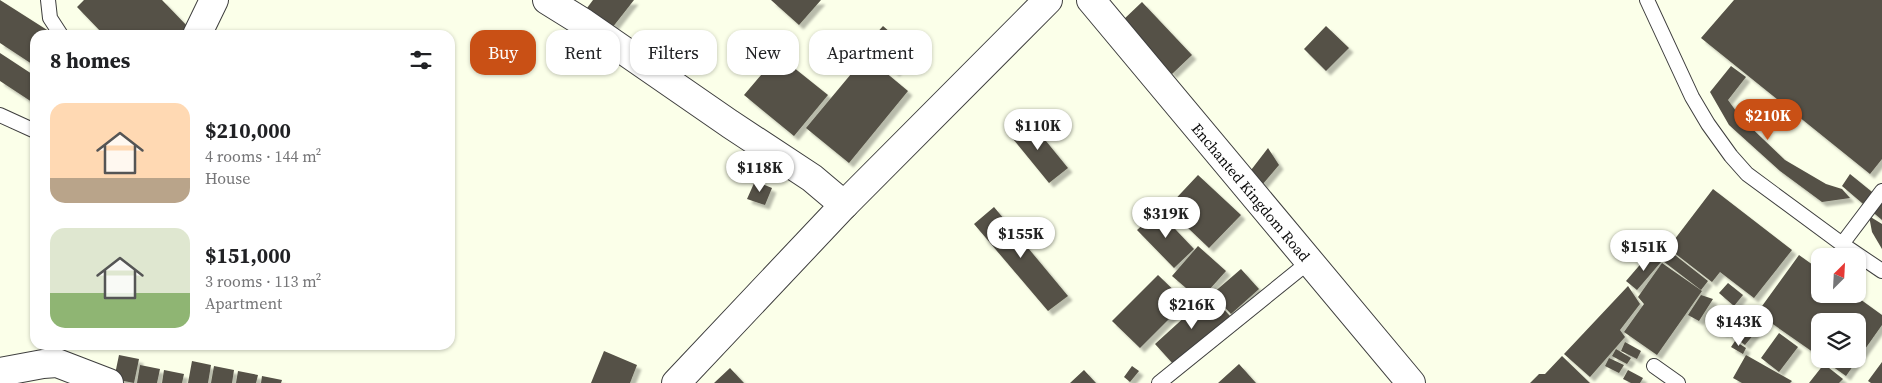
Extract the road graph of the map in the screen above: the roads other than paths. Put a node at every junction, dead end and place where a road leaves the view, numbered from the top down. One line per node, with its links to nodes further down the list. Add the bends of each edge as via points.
1 (48, 0): 7 (lane, via 50,18)
2 (214, 0): 8 (street)
3 (549, 0): 12 (street, via 812,178)
4 (1048, 0): 12 (street)
5 (1091, 0): 14 (street, Enchanted Kingdom Road)
6 (1647, 0): 13 (lane, via 1692,97 1731,156 1747,174)
7 (58, 30)
8 (199, 30)
9 (0, 115): 10 (lane)
10 (30, 128)
11 (1882, 191): 13 (lane)
12 (844, 205): 20 (street)
13 (1842, 244): 15 (lane)
14 (1310, 261): 21 (lane); 22 (street, Enchanted Kingdom Road)
15 (1882, 271)
16 (61, 354): 18 (street, via 43,364); 19 (street)
17 (1654, 366): 23 (lane)
18 (0, 372)
19 (109, 383)
20 (676, 383)
21 (1159, 383)
22 (1411, 383)
23 (1678, 383)

